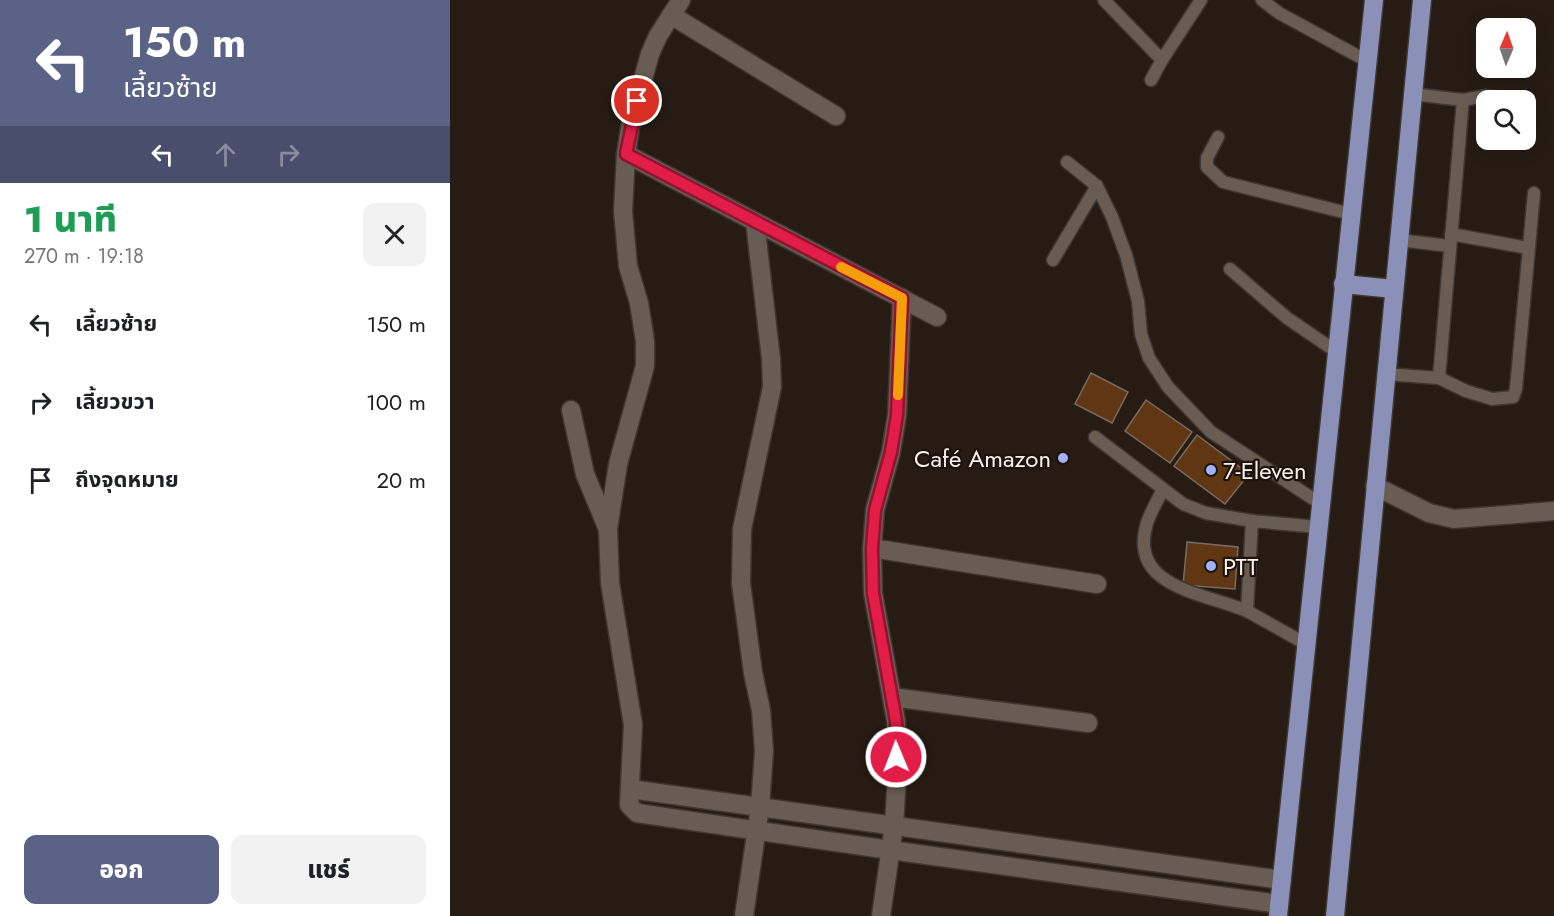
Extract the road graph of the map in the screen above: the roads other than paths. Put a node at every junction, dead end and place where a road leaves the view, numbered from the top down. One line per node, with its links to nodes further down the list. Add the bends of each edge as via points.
1 (1104, 0): 7 (lane)
2 (1201, 0): 7 (lane)
3 (1262, 0): 8 (lane)
4 (1374, 0): 8 (main road)
5 (1422, 0): 10 (main road)
6 (676, 7): 13 (street); 15 (street, via 650,54)
7 (1162, 60): 9 (lane)
8 (1367, 61): 19 (main road)
9 (1151, 80)
10 (1412, 94): 12 (lane); 21 (main road)
11 (1476, 98): 12 (lane)
12 (1463, 100): 22 (lane)
13 (836, 116)
14 (1218, 137): 19 (lane, via 1207,158 1207,167 1223,182)
15 (626, 154): 20 (street); 41 (street, via 623,212 628,266 645,341 645,366 618,464)
16 (1067, 162): 17 (lane)
17 (1097, 186): 24 (lane); 37 (lane, via 1126,255 1149,358 1168,387 1211,432)
18 (1533, 193): 23 (lane)
19 (1351, 214): 26 (main road)
20 (755, 222): 28 (street); 49 (street, via 772,387 742,529 741,583 761,710 764,751)
21 (1398, 240): 22 (lane); 27 (main road)
22 (1451, 240): 23 (lane); 32 (lane)
23 (1528, 248): 32 (lane, via 1513,397 1492,399)
24 (1053, 260)
25 (1230, 269): 30 (lane, via 1287,318)
26 (1344, 284): 27 (main road); 30 (main road)
27 (1394, 289): 31 (main road)
28 (902, 298): 29 (street); 42 (street, via 897,415 875,510)
29 (937, 317)
30 (1337, 352): 37 (main road)
31 (1385, 374): 32 (lane); 35 (main road)
32 (1439, 378)
33 (571, 410): 41 (street, via 585,474)
34 (1095, 437): 36 (lane)
35 (1375, 486): 38 (street, via 1429,513 1454,519); 57 (main road)
36 (1163, 489): 39 (lane, via 1183,504 1206,513); 44 (lane, via 1144,538 1145,556 1154,570 1169,583)
37 (1321, 504): 40 (main road)
38 (1554, 511)
39 (1252, 521): 40 (lane); 44 (lane)
40 (1317, 527): 45 (main road)
41 (608, 529): 48 (street, via 610,583 633,725)
42 (872, 548): 43 (street); 46 (street, via 873,593)
43 (1097, 584)
44 (1247, 611): 45 (lane)
45 (1306, 644): 53 (main road)
46 (892, 697): 47 (street); 50 (street, via 897,775)
47 (1088, 723)
48 (629, 797): 49 (street); 51 (street, via 637,813)
49 (760, 807): 50 (street); 51 (street)
50 (894, 826): 52 (street); 53 (street)
51 (756, 829): 52 (street); 55 (street)
52 (890, 850): 54 (street); 56 (street)
53 (1282, 880): 54 (main road)
54 (1279, 910)
55 (744, 916)
56 (881, 916)
57 (1335, 916)

